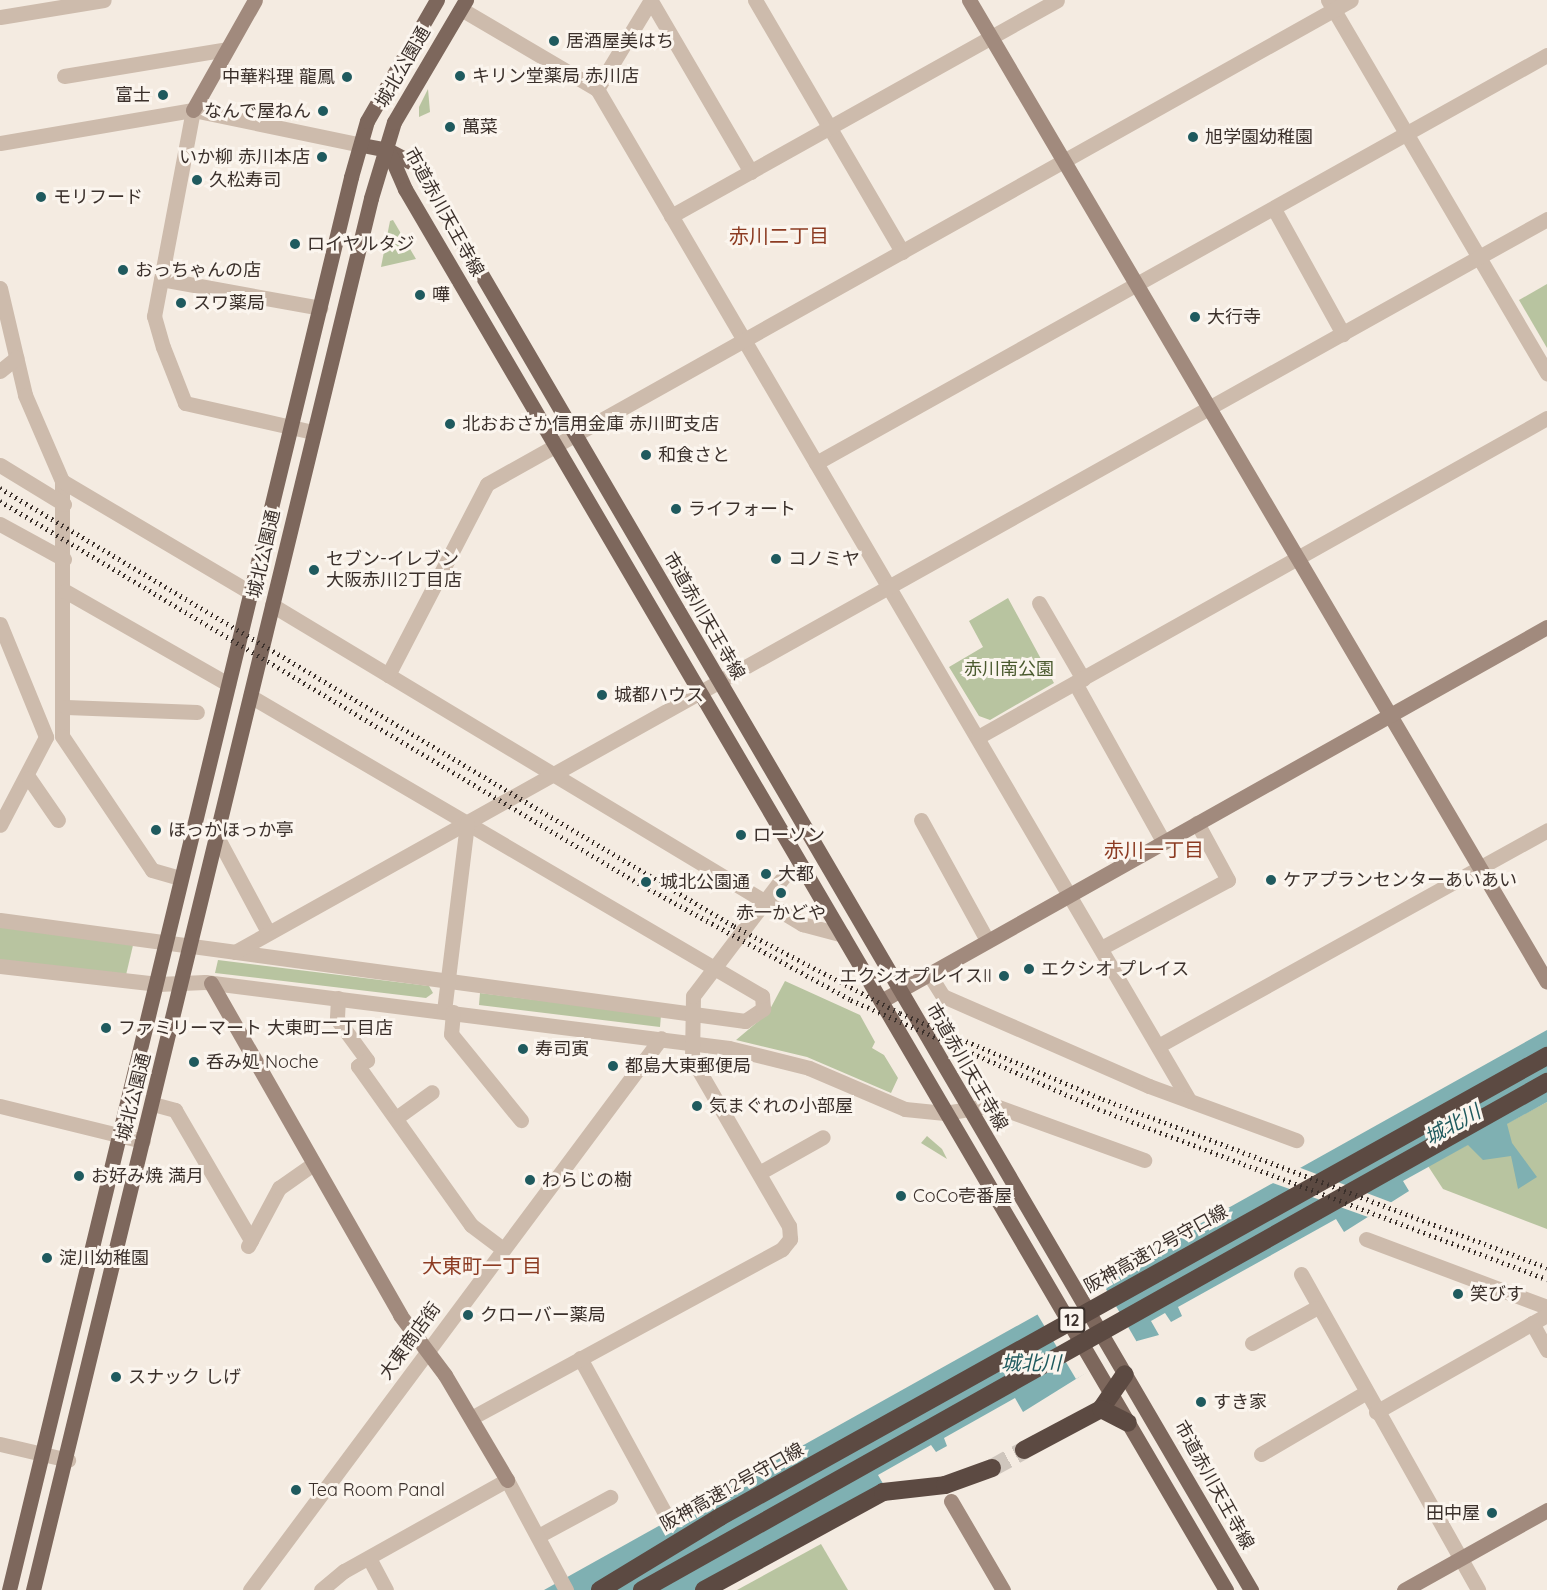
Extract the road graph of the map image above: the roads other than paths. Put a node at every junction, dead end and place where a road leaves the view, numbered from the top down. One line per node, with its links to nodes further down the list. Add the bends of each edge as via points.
1 (104, 0): 11 (street)
2 (255, 0): 13 (street)
3 (437, 0): 21 (main road, 城北公園通, via 367,121)
4 (651, 0): 16 (street); 24 (street)
5 (755, 0): 18 (street)
6 (969, 0): 12 (street)
7 (1057, 0): 12 (street)
8 (1352, 0): 10 (street)
9 (464, 4): 16 (street); 22 (main road, 城北公園通, via 393,122)
10 (1331, 5): 19 (street); 23 (street)
11 (0, 17)
12 (990, 37): 18 (street); 23 (street)
13 (227, 49): 15 (street); 17 (street)
14 (1547, 55): 19 (street)
15 (64, 76)
16 (597, 89): 26 (street)
17 (193, 110): 20 (street); 21 (street); 30 (street)
18 (829, 127): 24 (street); 28 (street)
19 (1406, 134): 25 (street); 29 (street)
20 (0, 143)
21 (362, 145): 22 (main road); 33 (main road, 城北公園通)
22 (388, 150): 42 (main road, 城北公園通); 43 (main road, 市道赤川天王寺線, via 418,166); 44 (main road, 市道赤川天王寺線, via 405,189)
23 (1064, 162): 28 (street); 31 (street)
24 (751, 172): 26 (street)
25 (1274, 209): 31 (street); 34 (street)
26 (671, 216): 35 (street)
27 (1547, 219): 29 (street)
28 (902, 252): 35 (street)
29 (1479, 258): 34 (street); 38 (street)
30 (161, 279): 33 (street); 41 (street, via 154,316 185,403)
31 (1137, 285): 39 (street); 45 (street)
32 (0, 288): 36 (street)
33 (320, 308): 41 (main road, 城北公園通)
34 (1343, 334): 39 (street)
35 (744, 339): 43 (street); 45 (street)
36 (16, 358): 37 (street); 47 (street, via 25,395)
37 (0, 370)
38 (1547, 373)
39 (1209, 409): 50 (street); 52 (street)
40 (1547, 418): 50 (street)
41 (290, 425): 42 (street); 54 (main road, 城北公園通)
42 (313, 432): 56 (main road, 城北公園通)
43 (575, 434): 44 (street); 61 (main road, 市道赤川天王寺線)
44 (555, 445): 59 (street, via 488,484); 63 (main road, 市道赤川天王寺線)
45 (816, 463): 52 (street)
46 (0, 465): 48 (street)
47 (62, 481): 48 (street); 54 (street)
48 (64, 504): 51 (street)
49 (0, 524): 51 (street)
50 (1296, 558): 60 (street); 67 (street)
51 (64, 559): 53 (street)
52 (889, 587): 61 (street); 70 (street)
53 (65, 591): 62 (street); 65 (street)
54 (250, 592): 62 (main road, 城北公園通)
55 (1039, 603): 60 (street)
56 (272, 604): 59 (street); 64 (main road, 城北公園通)
57 (0, 624): 69 (street)
58 (1547, 627): 67 (street)
59 (388, 675): 71 (street)
60 (1079, 681): 70 (street); 80 (street)
61 (721, 682): 63 (street); 102 (main road, 市道赤川天王寺線)
62 (228, 684): 83 (main road, 城北公園通)
63 (701, 693): 71 (street); 88 (main road, 市道赤川天王寺線)
64 (250, 696): 76 (street); 79 (main road, 城北公園通)
65 (66, 707): 66 (street); 68 (street)
66 (197, 712)
67 (1389, 715): 77 (street); 81 (street)
68 (62, 736): 69 (street); 83 (street, via 152,870)
69 (46, 737): 72 (street)
70 (978, 737): 84 (street)
71 (554, 776): 76 (street); 85 (street)
72 (29, 778): 73 (street); 74 (street)
73 (1, 819)
74 (58, 820)
75 (921, 820): 90 (street)
76 (467, 823): 87 (street); 95 (street); 97 (street)
77 (1197, 823): 80 (street); 92 (street, via 1228,880)
78 (1547, 830): 81 (street)
79 (215, 833): 87 (street); 91 (main road, 城北公園通)
80 (1163, 842): 84 (street)
81 (1479, 867): 98 (street); 109 (street)
82 (784, 875): 85 (street)
83 (180, 878): 89 (main road, 城北公園通)
84 (1068, 894): 90 (street); 92 (street)
85 (762, 901): 88 (street, via 802,924); 95 (street)
86 (0, 920): 89 (street)
87 (268, 933): 93 (street)
88 (843, 935): 104 (main road, 市道赤川天王寺線)
89 (167, 939): 91 (street); 100 (main road, 城北公園通)
90 (987, 940): 96 (street)
91 (189, 943): 93 (street); 101 (main road, 城北公園通)
92 (1101, 948): 109 (street)
93 (235, 952): 97 (street)
94 (0, 966): 100 (street)
95 (714, 970): 105 (street, via 693,996); 105 (street, via 762,996 763,1009 746,1021)
96 (929, 974): 102 (street); 113 (street, via 942,996)
97 (448, 981): 105 (street); 106 (street)
98 (1547, 982)
99 (211, 983): 101 (street); 103 (street); 125 (street)
100 (158, 984): 101 (street); 120 (main road, 城北公園通)
101 (181, 984): 114 (main road, 城北公園通)
102 (900, 990): 104 (street); 116 (main road, 市道赤川天王寺線)
103 (338, 998): 106 (street); 118 (street, via 337,1019 367,1060 358,1066)
104 (881, 1001): 117 (main road, 市道赤川天王寺線)
105 (693, 1011): 108 (street)
106 (449, 1012): 107 (street); 119 (street, via 451,1034)
107 (661, 1038): 108 (street); 128 (street, 大東商店街)
108 (692, 1042): 117 (street, via 809,1068 905,1109); 126 (street, via 692,1059)
109 (1158, 1046): 113 (street)
110 (1547, 1056): 164 (highway, 阪神高速12号守口線 / 12, via 711,1522)
111 (1547, 1082): 165 (highway, 12)
112 (432, 1092): 118 (street)
113 (1189, 1100): 122 (street)
114 (153, 1104): 123 (main road, 城北公園通); 125 (street, via 175,1110 249,1243 279,1188)
115 (0, 1106): 120 (street)
116 (969, 1109): 117 (street); 124 (street, via 993,1105); 138 (main road, 市道赤川天王寺線)
117 (945, 1113): 140 (main road, 市道赤川天王寺線, via 1046,1285)
118 (396, 1118): 128 (street, via 471,1225)
119 (521, 1120)
120 (121, 1136): 123 (street); 146 (main road, 城北公園通)
121 (823, 1137): 126 (street)
122 (1296, 1140)
123 (143, 1141): 148 (main road, 城北公園通)
124 (1144, 1160)
125 (314, 1164): 136 (street, via 400,1315)
126 (759, 1173): 137 (street, via 789,1226 782,1249)
127 (1366, 1239): 131 (street)
128 (502, 1249): 136 (street, 大東商店街)
129 (1301, 1274): 130 (street)
130 (1316, 1308): 134 (street); 139 (street)
131 (1547, 1308)
132 (1547, 1315): 133 (street)
133 (1532, 1323): 135 (street); 141 (street)
134 (1252, 1343)
135 (1547, 1350)
136 (427, 1351): 142 (street); 160 (street, 大東商店街)
137 (579, 1358): 142 (street); 154 (street)
138 (1125, 1374): 140 (highway); 169 (main road, 市道赤川天王寺線)
139 (1365, 1393): 141 (street); 147 (street)
140 (1106, 1397): 143 (highway); 145 (highway)
141 (1376, 1412): 157 (street)
142 (471, 1418): 150 (street)
143 (1128, 1423): 168 (main road)
144 (0, 1444): 146 (street)
145 (1023, 1450)
146 (42, 1454): 148 (street); 158 (main road, 城北公園通)
147 (1261, 1455)
148 (68, 1460): 159 (main road, 城北公園通)
149 (992, 1468): 166 (highway, via 945,1485 883,1492)
150 (507, 1480): 155 (street); 156 (street)
151 (610, 1497): 155 (street)
152 (951, 1501): 167 (street)
153 (1547, 1510): 157 (street)
154 (665, 1513)
155 (540, 1535): 163 (street)
156 (369, 1558): 161 (street); 162 (street)
157 (1460, 1559): 170 (street); 171 (street)
158 (9, 1590)
159 (33, 1590)
160 (250, 1590)
161 (321, 1590)
162 (386, 1590)
163 (566, 1590)
164 (600, 1590)
165 (642, 1590)
166 (704, 1590)
167 (1004, 1590)
168 (1226, 1590)
169 (1251, 1590)
170 (1404, 1590)
171 (1478, 1590)

